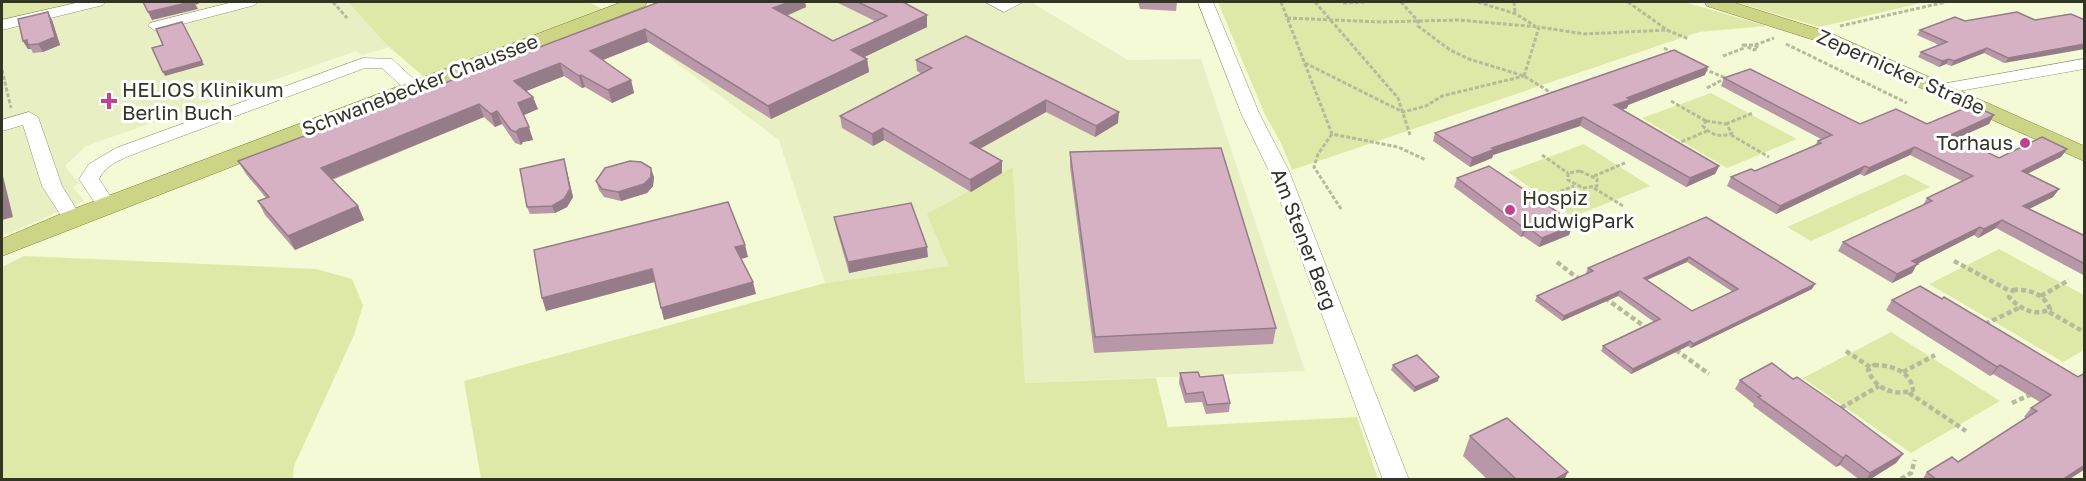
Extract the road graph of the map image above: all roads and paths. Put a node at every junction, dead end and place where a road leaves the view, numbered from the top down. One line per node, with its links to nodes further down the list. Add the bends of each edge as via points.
1 (97, 2): 23 (street)
2 (249, 2): 24 (street)
3 (333, 2): 19 (path)
4 (638, 2): 41 (main road, Schwanebecker Chaussee)
5 (993, 2): 6 (street, via 1004,7)
6 (1015, 2)
7 (1205, 2): 100 (street, Am Stener Berg, via 1250,113 1279,171)
8 (1281, 2): 20 (path)
9 (1315, 2): 22 (path)
10 (1364, 2): 17 (path)
11 (1401, 2): 21 (path)
12 (1478, 2): 18 (path)
13 (1514, 2): 18 (path)
14 (1629, 2): 26 (path)
15 (1714, 2): 27 (main road, Zepernicker Straße)
16 (1946, 2): 27 (path, via 1830,28)
17 (1343, 3)
18 (1516, 14): 25 (path)
19 (346, 18)
20 (1287, 18): 22 (path); 35 (path)
21 (1418, 21): 22 (path); 25 (path); 38 (path, via 1418,26 1450,50)
22 (1332, 22): 47 (path, via 1380,75 1398,98)
23 (2, 26)
24 (156, 26)
25 (1539, 27): 26 (path, via 1584,34); 38 (path)
26 (1667, 30): 29 (path)
27 (1821, 36): 43 (main road, Zepernicker Straße)
28 (1774, 38): 31 (path)
29 (1689, 39)
30 (1785, 43): 46 (path)
31 (1755, 45): 34 (path, via 1756,50 1745,48)
32 (1664, 48): 33 (path)
33 (1674, 53)
34 (1723, 56)
35 (1305, 63): 47 (path); 53 (path)
36 (1694, 64): 40 (path)
37 (2085, 64): 43 (street)
38 (1524, 76): 44 (path); 47 (path, via 1442,96)
39 (1732, 76): 40 (path)
40 (1724, 79): 42 (path)
41 (413, 87): 69 (main road, Schwanebecker Chaussee); 69 (street, via 386,63 363,63 135,147 90,174 89,179)
42 (1707, 88)
43 (1942, 89): 58 (main road, Zepernicker Straße)
44 (1558, 97)
45 (1671, 101): 49 (path)
46 (1907, 103)
47 (1403, 112): 54 (path)
48 (1753, 113): 50 (path)
49 (1706, 121): 50 (path); 52 (path, via 1702,124)
50 (1726, 124): 55 (path, via 1732,129)
51 (2, 126): 72 (street, via 29,117 52,186)
52 (1707, 131): 55 (path); 57 (path)
53 (1332, 134): 62 (path, via 1398,147); 71 (path, via 1314,167)
54 (1410, 135)
55 (1731, 135): 61 (path)
56 (2008, 138): 60 (path)
57 (1675, 145)
58 (2085, 154)
59 (1542, 155): 64 (path)
60 (1970, 155)
61 (1769, 157)
62 (1426, 160)
63 (1625, 163): 65 (path)
64 (1569, 173): 65 (path, via 1580,171); 66 (path, via 1566,177)
65 (1594, 176): 67 (path, via 1599,182)
66 (1575, 186): 67 (path); 68 (path)
67 (1594, 188): 70 (path)
68 (1538, 200)
69 (106, 205): 72 (main road, Schwanebecker Chaussee)
70 (1623, 206)
71 (1341, 209)
72 (72, 218): 73 (main road, Schwanebecker Chaussee)
73 (2, 248)
74 (1954, 261): 78 (path)
75 (1557, 262): 77 (path)
76 (2069, 280): 80 (path)
77 (1587, 284)
78 (2010, 291): 80 (path, via 2023,290); 81 (path, via 2012,300)
79 (1603, 296): 85 (path)
80 (2041, 296): 82 (path, via 2049,303)
81 (2020, 307): 82 (path, via 2039,313); 83 (path)
82 (2048, 311): 84 (path)
83 (1985, 324)
84 (2085, 332)
85 (1655, 334)
86 (1673, 348): 91 (path)
87 (1846, 351): 89 (path)
88 (1935, 355): 90 (path)
89 (1870, 367): 90 (path, via 1881,365); 92 (path, via 1870,378)
90 (1903, 372): 94 (path, via 1914,386)
91 (1709, 374)
92 (1879, 386): 94 (path, via 1898,393); 96 (path)
93 (2037, 391): 95 (path)
94 (1909, 392): 97 (path)
95 (2012, 403)
96 (1836, 417)
97 (1966, 431)
98 (1915, 460): 99 (path, via 1911,472)
99 (1901, 479)
100 (1396, 480)

